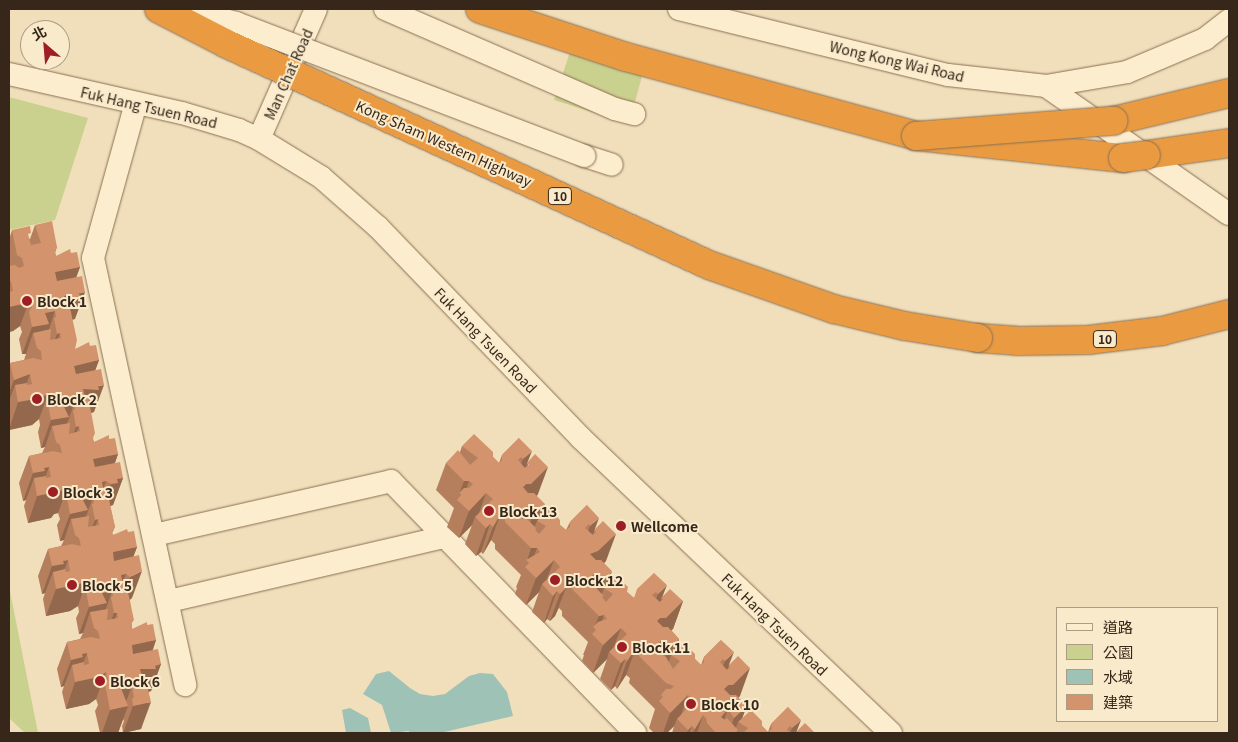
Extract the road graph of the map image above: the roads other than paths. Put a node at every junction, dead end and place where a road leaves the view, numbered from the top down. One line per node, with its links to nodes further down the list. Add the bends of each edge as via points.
1 (159, 9): 20 (highway, Kong Sham Western Highway / 10, bridge, via 227,44 709,265 834,309 942,334 1053,342 1162,331)
2 (184, 9): 18 (street, bridge, via 236,23)
3 (191, 9): 9 (street)
4 (316, 9): 9 (street, Man Chat Road)
5 (385, 9): 14 (street, via 614,109)
6 (480, 9): 15 (highway, via 626,57)
7 (679, 9): 11 (street, Wong Kong Wai Road, via 948,75)
8 (1229, 20): 11 (street, via 1204,38 1127,72)
9 (295, 58): 16 (street, Man Chat Road)
10 (9, 74): 13 (street, Fuk Hang Tsuen Road)
11 (1046, 86): 19 (street, Wong Kong Wai Road)
12 (1229, 93): 15 (highway, bridge, via 1114,120)
13 (136, 103): 16 (street, Fuk Hang Tsuen Road, via 190,115); 21 (street, via 93,258)
14 (634, 114)
15 (916, 136): 17 (highway, bridge, via 1123,158)
16 (259, 139): 26 (street, Fuk Hang Tsuen Road, via 321,177 378,227 581,438)
17 (1229, 143)
18 (612, 165)
19 (1229, 214)
20 (1229, 314)
21 (154, 535): 22 (street, via 390,481); 23 (street)
22 (445, 537): 23 (street); 25 (street)
23 (169, 600): 24 (street)
24 (185, 685)
25 (635, 733)
26 (891, 733)

